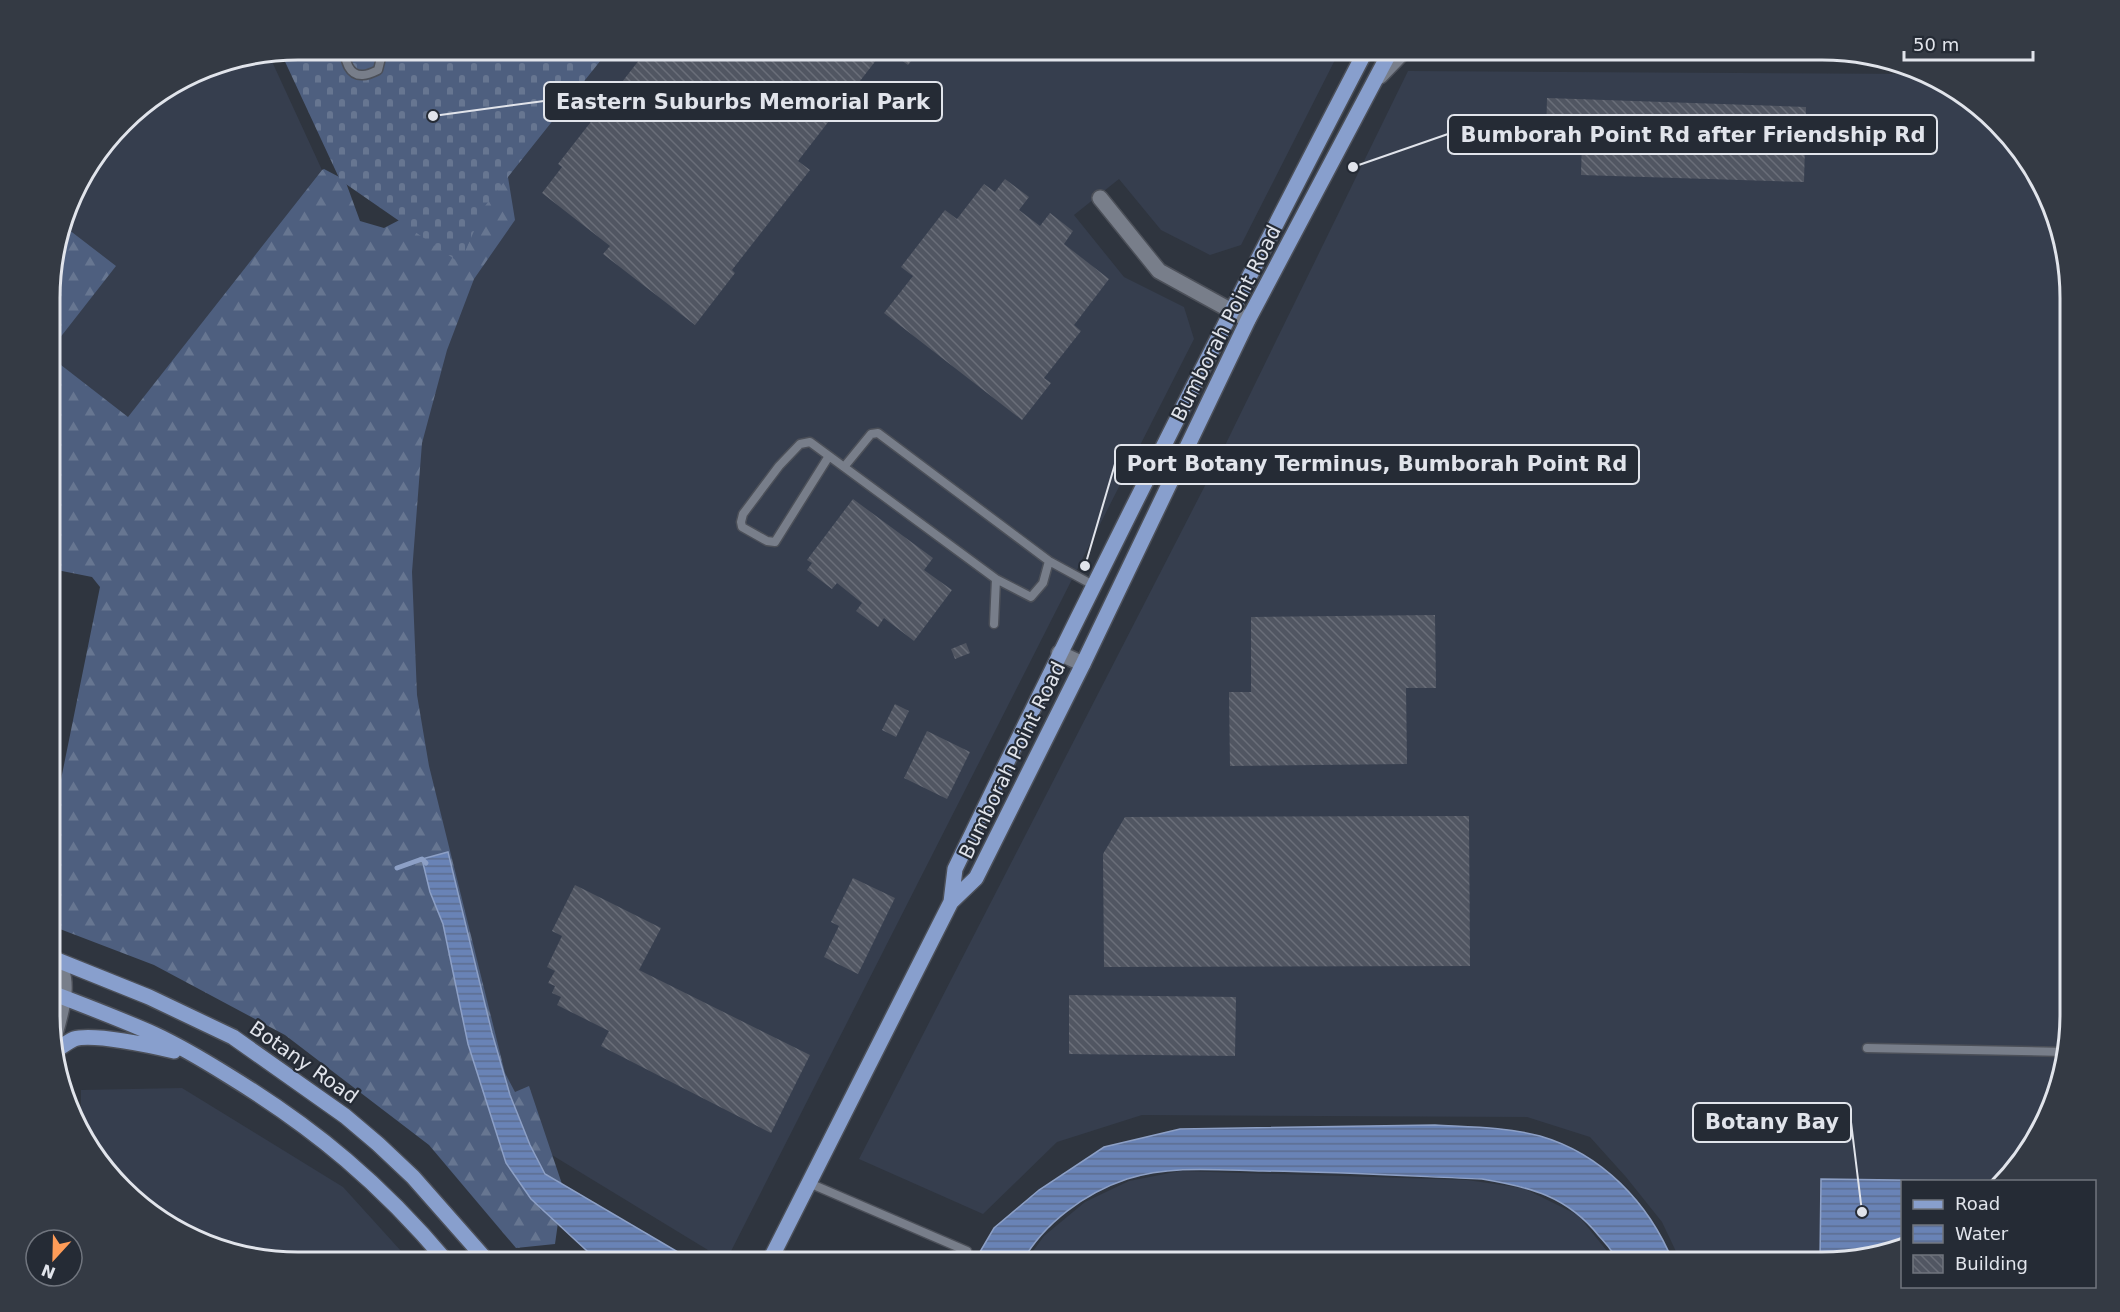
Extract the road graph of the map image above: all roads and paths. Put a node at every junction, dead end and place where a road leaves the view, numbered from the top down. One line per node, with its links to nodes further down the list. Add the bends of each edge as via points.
1 (346, 60): 2 (lane, via 356,74 363,75 378,70)
2 (380, 60)
3 (1361, 60): 8 (main road, Bumborah Point Road)
4 (1386, 60): 6 (main road, Bumborah Point Road)
5 (1395, 60): 6 (street)
6 (1374, 82): 9 (main road, Bumborah Point Road)
7 (1100, 198): 8 (street, via 1159,271)
8 (1231, 310): 9 (street); 14 (main road, Bumborah Point Road)
9 (1248, 320): 17 (main road, Bumborah Point Road)
10 (829, 456): 10 (lane, via 775,542 742,527 742,514 800,444 810,442); 11 (lane)
11 (844, 467): 12 (lane, via 872,434 879,433); 13 (lane)
12 (1049, 561): 13 (lane, via 1043,583 1031,597); 14 (lane)
13 (996, 579): 15 (lane)
14 (1093, 585): 16 (main road, Bumborah Point Road)
15 (994, 624)
16 (1059, 653): 17 (street); 18 (main road, Bumborah Point Road, via 955,869)
17 (1083, 664): 18 (main road, Bumborah Point Road, via 976,878)
18 (951, 902): 27 (main road, Bumborah Point Road)
19 (60, 961): 30 (main road, Botany Road, via 233,1037 378,1144 413,1176)
20 (60, 965): 21 (street, via 64,991)
21 (60, 993)
22 (60, 996): 26 (main road)
23 (62, 1047): 26 (main road, via 75,1039 90,1038 141,1043)
24 (1868, 1048): 25 (lane)
25 (2057, 1052)
26 (197, 1056): 29 (main road, via 277,1106 337,1151 390,1198)
27 (809, 1183): 28 (lane); 31 (main road, Bumborah Point Road)
28 (967, 1251)
29 (438, 1252)
30 (479, 1252)
31 (774, 1252)

